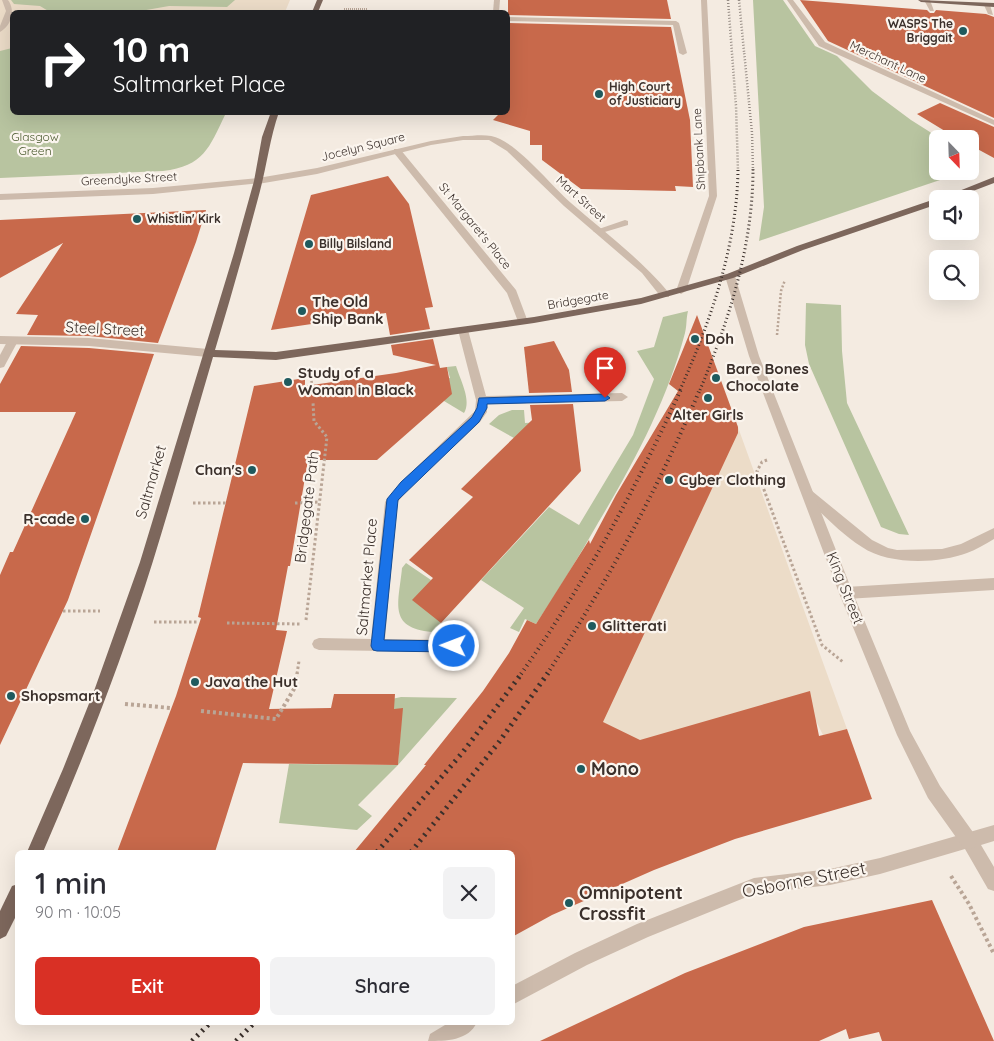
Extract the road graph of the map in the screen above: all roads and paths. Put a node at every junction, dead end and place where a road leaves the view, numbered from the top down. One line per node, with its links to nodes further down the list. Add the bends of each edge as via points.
1 (5, 0): 12 (street, via 10,11)
2 (704, 0): 26 (street, Shipbank Lane, via 713,196)
3 (790, 0): 15 (street, Merchant Lane, via 822,44)
4 (921, 0): 5 (main road)
5 (927, 0): 6 (main road); 9 (street)
6 (991, 5): 10 (street)
7 (344, 9): 8 (path)
8 (368, 9)
9 (932, 10)
10 (991, 14)
11 (510, 19): 13 (street, via 676,23)
12 (1, 28)
13 (683, 53)
14 (273, 115): 19 (main road, Saltmarket)
15 (994, 123)
16 (473, 137): 17 (street, Jocelyn Square); 24 (street, Mart Street, via 490,138 504,144)
17 (397, 151): 19 (street, Jocelyn Square); 28 (street, St Margaret's Place, via 512,292)
18 (994, 180): 20 (main road)
19 (258, 182): 21 (street, Greendyke Street, via 153,191); 32 (main road, Saltmarket)
20 (968, 190)
21 (0, 197)
22 (929, 204): 25 (main road, Bridgegate, via 800,248)
23 (625, 223): 24 (street)
24 (598, 231): 27 (street, Mart Street, via 645,271)
25 (730, 276): 26 (main road, Bridgegate); 37 (street, King Street, via 754,356)
26 (681, 291): 27 (main road, Bridgegate)
27 (665, 295): 28 (main road, Bridgegate)
28 (523, 322): 29 (main road, Bridgegate)
29 (463, 330): 32 (main road, Bridgegate, via 276,356); 35 (street)
30 (0, 340): 31 (street, Steel Street)
31 (13, 341): 32 (street, Steel Street, via 89,342); 33 (street)
32 (208, 352): 40 (main road, Saltmarket)
33 (0, 364)
34 (622, 397): 35 (street)
35 (482, 400): 52 (street, Saltmarket Place, via 476,419 391,502)
36 (313, 402): 39 (path, Bridgegate Path, via 314,421 327,437)
37 (808, 494): 42 (street, via 867,544 886,553 942,554 964,549); 44 (street, King Street)
38 (295, 502): 39 (path)
39 (319, 502): 47 (path, Bridgegate Path)
40 (165, 503): 41 (path); 46 (main road, Saltmarket)
41 (226, 503)
42 (994, 533)
43 (994, 584): 44 (street)
44 (846, 593): 59 (street, King Street, via 915,758 934,792)
45 (63, 611): 46 (path)
46 (128, 617): 48 (path); 55 (main road, Saltmarket)
47 (306, 618)
48 (200, 622)
49 (226, 623): 50 (path)
50 (305, 624)
51 (319, 644): 52 (street, Saltmarket Place)
52 (377, 646): 53 (street, Saltmarket Place)
53 (454, 646)
54 (301, 652): 57 (path, via 294,689 276,719)
55 (97, 701): 56 (path); 60 (main road, Saltmarket)
56 (171, 708)
57 (201, 711)
58 (994, 833): 59 (street, Osborne Street)
59 (969, 841): 61 (street, King Street); 64 (street, Osborne Street, via 830,877 754,886 643,930)
60 (36, 850)
61 (994, 883)
62 (15, 898): 63 (main road)
63 (0, 930)
64 (515, 994)
65 (463, 1025): 66 (street)
66 (437, 1041)

